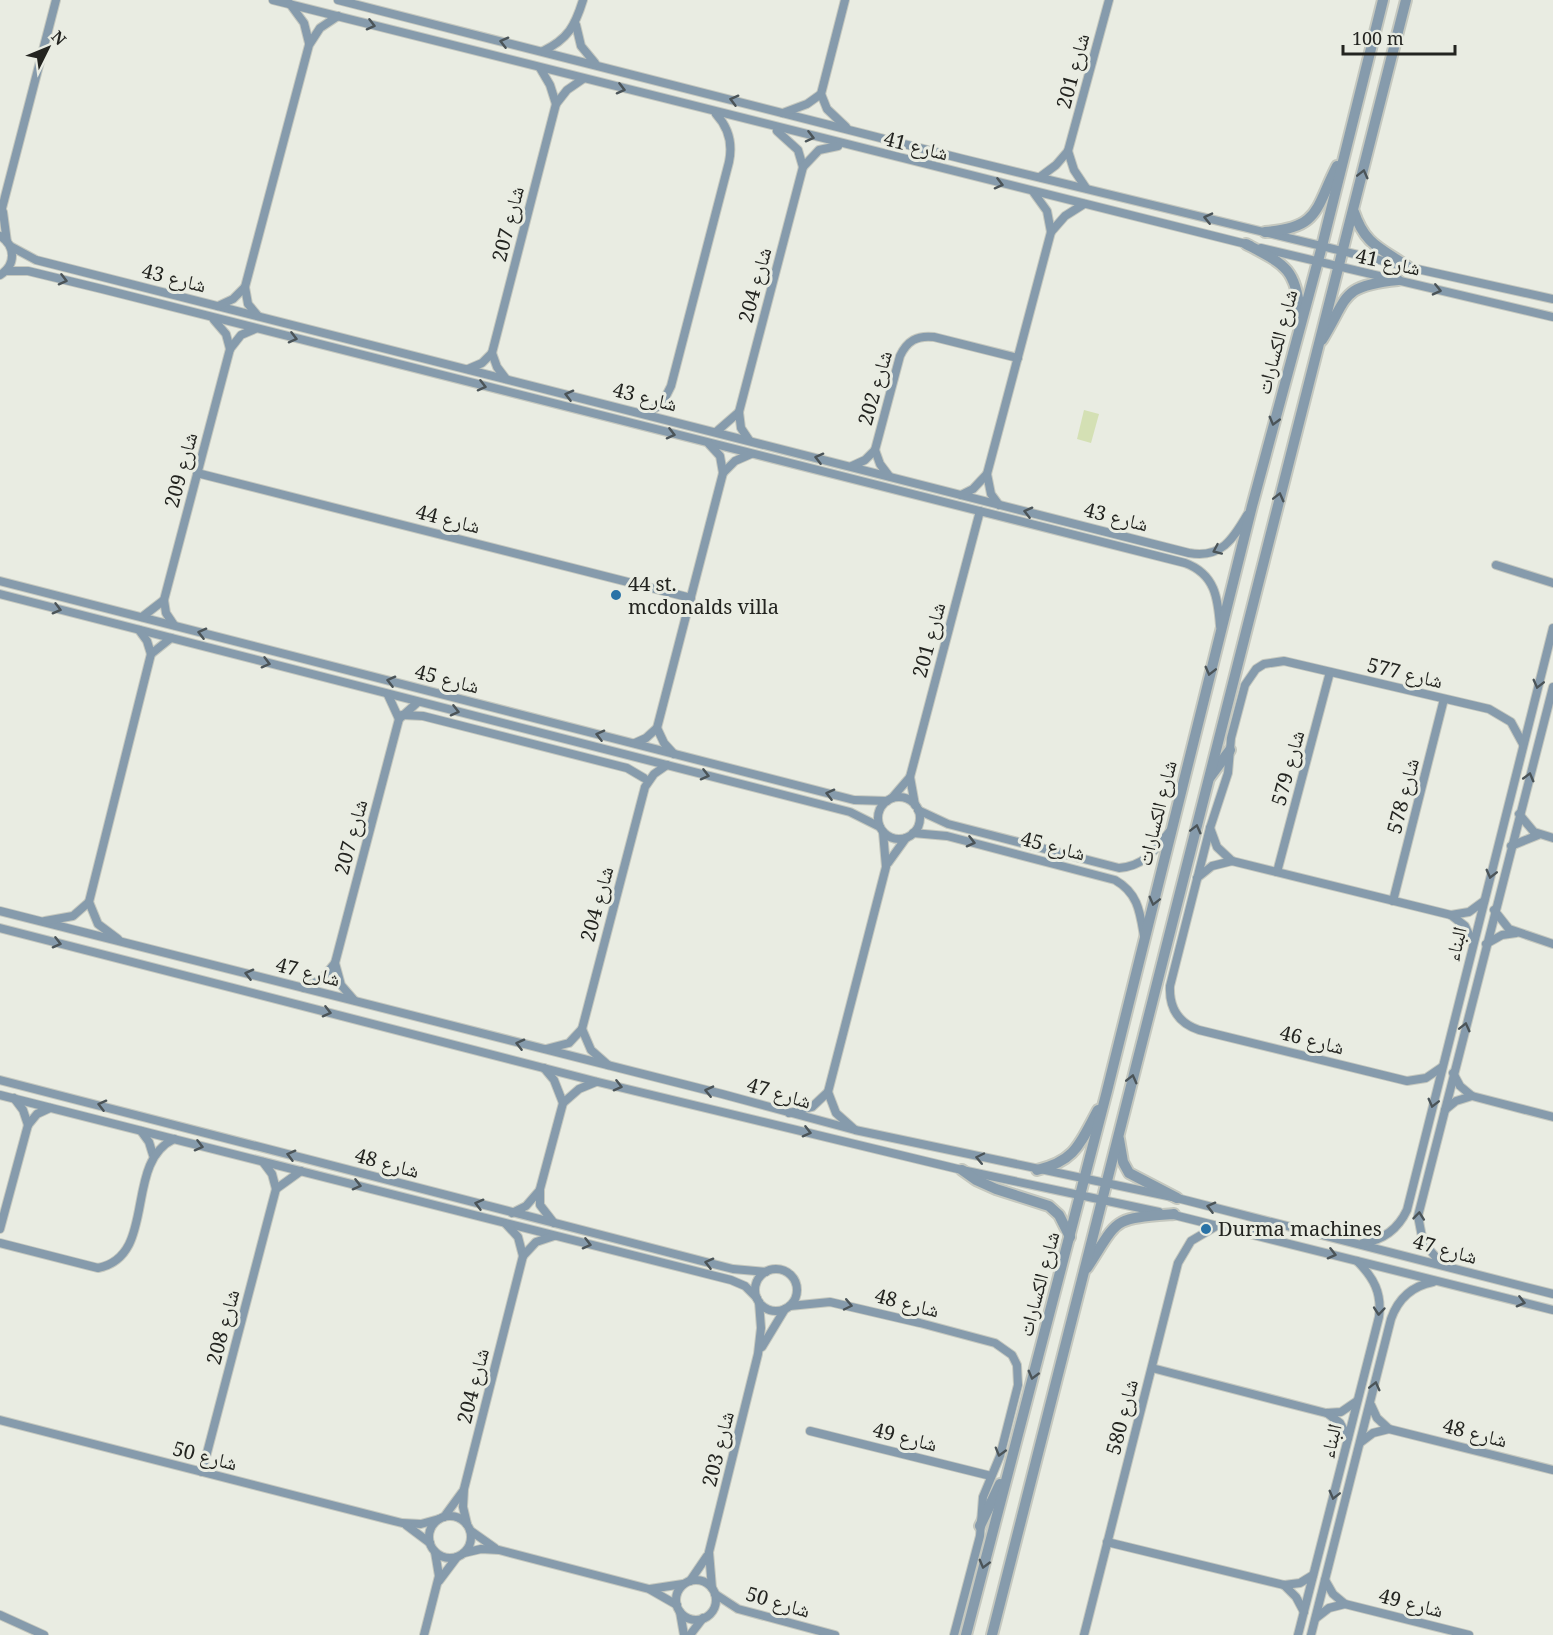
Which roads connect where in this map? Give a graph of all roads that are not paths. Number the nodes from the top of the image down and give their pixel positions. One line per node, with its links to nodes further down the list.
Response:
1 (56, 0): 33 (street)
2 (273, 0): 10 (street, شارع 41)
3 (338, 0): 9 (street, شارع 41)
4 (583, 0): 12 (street)
5 (845, 0): 18 (street)
6 (1109, 0): 26 (street, شارع 201)
7 (1383, 0): 25 (street, شارع الكسارات)
8 (1406, 0): 32 (street, شارع الكسارات, one-way to 8)
9 (348, 1): 14 (street, شارع 41, one-way to 9)
10 (290, 4): 11 (street, شارع 41); 13 (street)
11 (338, 16): 13 (street); 16 (street, شارع 41, one-way to 16)
12 (576, 25): 14 (street); 15 (street)
13 (309, 45): 46 (street)
14 (543, 51): 15 (street, شارع 41)
15 (595, 63): 21 (street, شارع 41, one-way to 15)
16 (540, 68): 17 (street, شارع 41); 19 (street)
17 (583, 79): 19 (street); 20 (street, شارع 41, one-way to 20)
18 (821, 93): 21 (street); 23 (street)
19 (556, 104): 56 (street, شارع 207)
20 (715, 113): 22 (street, شارع 41); 61 (street)
21 (783, 113): 23 (street, شارع 41)
22 (772, 127): 24 (street, شارع 41, one-way to 24); 27 (street)
23 (848, 129): 28 (street, شارع 41)
24 (843, 145): 27 (street); 30 (street, شارع 41, one-way to 30)
25 (1347, 147): 35 (street); 39 (street, شارع الكسارات)
26 (1068, 151): 28 (street); 29 (street)
27 (803, 167): 60 (street, شارع 204)
28 (1040, 177): 29 (street, شارع 41)
29 (1086, 188): 35 (street, شارع 41, one-way to 29)
30 (1034, 193): 31 (street, شارع 41); 34 (street)
31 (1084, 204): 34 (street); 38 (street, شارع 41)
32 (1354, 212): 40 (street, شارع الكسارات); 42 (street)
33 (1, 214): 37 (street)
34 (1051, 232): 57 (street)
35 (1265, 232): 39 (street, شارع 41)
36 (0, 236): 37 (street, شارع 43)
37 (9, 244): 44 (street); 48 (street, شارع 43)
38 (1246, 244): 41 (street, شارع 41); 52 (street)
39 (1322, 246): 40 (street, شارع 41); 41 (street, شارع الكسارات)
40 (1343, 251): 42 (street, شارع 41); 43 (street, شارع الكسارات)
41 (1317, 263): 43 (street, شارع 41); 52 (street, شارع الكسارات)
42 (1408, 267): 47 (street, شارع 41)
43 (1339, 268): 45 (street, شارع 41); 55 (street, شارع الكسارات)
44 (3, 273): 50 (street, شارع 43, one-way to 50)
45 (1398, 280): 51 (street, شارع 41, one-way to 51); 55 (street)
46 (245, 287): 48 (street); 49 (street)
47 (1553, 299)
48 (218, 306): 49 (street, شارع 43)
49 (258, 316): 58 (street, شارع 43)
50 (210, 317): 53 (street, شارع 43); 54 (street)
51 (1553, 317)
52 (1301, 321): 74 (street, شارع الكسارات, one-way to 74)
53 (256, 329): 54 (street); 64 (street, شارع 43, one-way to 64)
54 (230, 349): 68 (street, شارع 209)
55 (1316, 350): 103 (street, شارع الكسارات, one-way to 55)
56 (492, 352): 58 (street); 59 (street)
57 (1018, 358): 65 (street, شارع 202); 70 (street)
58 (468, 369): 59 (street, شارع 43)
59 (506, 379): 61 (street, شارع 43, one-way to 59)
60 (739, 412): 62 (street); 63 (street)
61 (645, 414): 62 (street, شارع 43)
62 (716, 432): 63 (street, شارع 43)
63 (750, 441): 67 (street, شارع 43, one-way to 63)
64 (708, 443): 66 (street, شارع 43); 69 (street)
65 (875, 450): 67 (street, شارع 202); 71 (street, شارع 202)
66 (750, 454): 69 (street); 75 (street, شارع 43)
67 (852, 466): 71 (street, شارع 43)
68 (197, 473): 80 (street, شارع 44); 81 (street, شارع 209)
69 (723, 473): 80 (street)
70 (987, 474): 72 (street); 73 (street)
71 (889, 476): 72 (street, شارع 43)
72 (961, 495): 73 (street, شارع 43)
73 (999, 505): 74 (street, شارع 43, one-way to 73)
74 (1252, 506): 86 (street, شارع الكسارات)
75 (980, 511): 86 (street, شارع 43); 102 (street, شارع 201)
76 (1496, 565): 78 (street)
77 (0, 581): 82 (street, شارع 45)
78 (1553, 583)
79 (0, 594): 85 (street, شارع 45, one-way to 85)
80 (691, 598): 95 (street)
81 (164, 600): 82 (street); 83 (street)
82 (142, 617): 83 (street, شارع 45)
83 (174, 625): 96 (street, شارع 45, one-way to 83)
84 (1553, 628): 97 (street, البناء, one-way to 97)
85 (139, 630): 87 (street, شارع 45); 88 (street)
86 (1220, 633): 110 (street, شارع الكسارات, one-way to 110)
87 (171, 639): 88 (street); 91 (street, شارع 45, one-way to 91)
88 (151, 654): 120 (street)
89 (1330, 672): 92 (street, شارع 577); 98 (street, شارع 577); 117 (street, شارع 579)
90 (1553, 687): 107 (street, البناء, one-way to 90)
91 (388, 695): 93 (street, شارع 45); 94 (street)
92 (1444, 699): 97 (street, شارع 577); 119 (street, شارع 578)
93 (418, 702): 94 (street); 100 (street, شارع 45, one-way to 100)
94 (400, 717): 104 (street); 133 (street, شارع 207)
95 (657, 728): 96 (street); 99 (street)
96 (633, 743): 99 (street, شارع 45)
97 (1523, 744): 121 (street, البناء, one-way to 121)
98 (1230, 750): 103 (street); 108 (street)
99 (675, 754): 105 (street, شارع 45, one-way to 99)
100 (629, 755): 101 (street, شارع 45); 104 (street)
101 (667, 765): 104 (street, شارع 204); 109 (street, شارع 45, one-way to 109)
102 (910, 777): 105 (street, شارع 201); 106 (street, شارع 201)
103 (1208, 779): 157 (street, شارع الكسارات, one-way to 103)
104 (644, 782): 136 (street, شارع 204)
105 (889, 800): 106 (street); 109 (street)
106 (917, 807): 110 (street, شارع 45); 112 (street)
107 (1519, 814): 111 (street); 114 (street, البناء)
108 (1210, 828): 115 (street); 118 (street)
109 (881, 829): 112 (street); 116 (street)
110 (1170, 830): 128 (street, شارع الكسارات, one-way to 128)
111 (1538, 835): 113 (street); 114 (street)
112 (910, 836): 116 (street); 128 (street, شارع 45, one-way to 128)
113 (1553, 838)
114 (1511, 846): 123 (street, البناء)
115 (1232, 861): 117 (street); 118 (street)
116 (886, 867): 145 (street)
117 (1277, 872): 119 (street)
118 (1196, 879): 139 (street, شارع 46)
119 (1393, 901): 124 (street)
120 (89, 902): 125 (street); 129 (street)
121 (1484, 902): 124 (street); 130 (street, البناء)
122 (0, 910): 125 (street, شارع 47)
123 (1494, 910): 127 (street); 131 (street, البناء)
124 (1451, 915): 130 (street)
125 (42, 921): 129 (street, شارع 47)
126 (0, 928): 140 (street, شارع 47, one-way to 140)
127 (1520, 934): 131 (street); 132 (street)
128 (1145, 939): 144 (street, شارع الكسارات)
129 (121, 941): 134 (street, شارع 47, one-way to 129)
130 (1473, 943): 139 (street, البناء)
131 (1486, 944): 141 (street, البناء, one-way to 131)
132 (1553, 944)
133 (335, 963): 134 (street); 135 (street)
134 (304, 988): 135 (street, شارع 47)
135 (356, 1002): 137 (street, شارع 47, one-way to 135)
136 (582, 1029): 137 (street); 138 (street)
137 (543, 1050): 138 (street, شارع 47)
138 (611, 1067): 152 (street, شارع 47, one-way to 138)
139 (1442, 1067): 180 (street, البناء, one-way to 180)
140 (544, 1068): 143 (street, شارع 47); 149 (street)
141 (1453, 1072): 147 (street); 151 (street, البناء)
142 (0, 1080): 171 (street, شارع 48, one-way to 142)
143 (598, 1082): 149 (street); 161 (street, شارع 47, one-way to 161)
144 (1107, 1091): 162 (street); 164 (street, شارع الكسارات)
145 (828, 1092): 152 (street); 155 (street)
146 (0, 1095): 148 (street, شارع 48)
147 (1472, 1096): 151 (street); 153 (street)
148 (14, 1098): 150 (street, شارع 48); 154 (street)
149 (563, 1103): 167 (street)
150 (50, 1108): 154 (street); 156 (street, شارع 48)
151 (1444, 1111): 183 (street, البناء, one-way to 151)
152 (789, 1113): 155 (street, شارع 47)
153 (1553, 1117)
154 (28, 1125): 176 (street)
155 (855, 1130): 162 (street, شارع 47, one-way to 155)
156 (141, 1131): 158 (street, شارع 48); 159 (street)
157 (1118, 1136): 165 (street, شارع الكسارات); 169 (street)
158 (174, 1139): 159 (street); 160 (street, شارع 48, one-way to 160)
159 (153, 1155): 179 (street)
160 (262, 1161): 163 (street, شارع 48); 166 (street)
161 (962, 1170): 168 (street, شارع 47); 178 (street)
162 (1037, 1170): 164 (street, شارع 47)
163 (301, 1171): 166 (street); 173 (street, شارع 48, one-way to 173)
164 (1084, 1180): 165 (street, شارع 47); 168 (street, شارع الكسارات)
165 (1106, 1184): 169 (street, شارع 47); 170 (street, شارع الكسارات)
166 (276, 1189): 204 (street, شارع 208)
167 (540, 1189): 171 (street); 174 (street)
168 (1079, 1197): 170 (street, شارع 47); 178 (street, شارع الكسارات)
169 (1177, 1198): 180 (street, شارع 47, one-way to 169)
170 (1101, 1202): 172 (street, شارع 47); 185 (street, شارع الكسارات)
171 (511, 1213): 174 (street, شارع 48)
172 (1174, 1215): 175 (street, شارع 47); 185 (street)
173 (505, 1222): 177 (street, شارع 48); 181 (street)
174 (555, 1224): 184 (street, شارع 48, one-way to 174)
175 (1218, 1225): 182 (street, شارع 47, one-way to 182); 193 (street, شارع 580)
176 (0, 1229)
177 (555, 1235): 181 (street); 188 (street, شارع 48, one-way to 188)
178 (1070, 1237): 202 (street, شارع الكسارات, one-way to 202)
179 (0, 1244)
180 (1359, 1244): 183 (street, شارع 47)
181 (523, 1256): 206 (street, شارع 204)
182 (1356, 1260): 186 (street, شارع 47); 194 (street, البناء, one-way to 194)
183 (1444, 1265): 187 (street, شارع 47)
184 (766, 1272): 188 (street); 189 (street)
185 (1082, 1276): 236 (street, شارع الكسارات)
186 (1436, 1281): 190 (street, شارع 47, one-way to 190); 195 (street, البناء, one-way to 186)
187 (1553, 1294)
188 (758, 1300): 189 (street); 191 (street, شارع 203)
189 (788, 1307): 191 (street, شارع 203); 192 (street, شارع 48, one-way to 192)
190 (1553, 1310)
191 (758, 1354): 214 (street, شارع 203)
192 (1012, 1356): 205 (street, شارع الكسارات, one-way to 205)
193 (1152, 1368): 196 (street); 211 (street, شارع 580)
194 (1359, 1398): 196 (street); 200 (street, البناء)
195 (1370, 1404): 198 (street); 201 (street, البناء)
196 (1326, 1413): 200 (street)
197 (0, 1420): 204 (street, شارع 50)
198 (1389, 1429): 201 (street); 203 (street, شارع 48)
199 (810, 1431): 205 (street, شارع 49)
200 (1348, 1439): 216 (street, البناء, one-way to 216)
201 (1360, 1442): 217 (street, البناء)
202 (1009, 1468): 209 (street); 235 (street, شارع الكسارات, one-way to 235)
203 (1553, 1470)
204 (202, 1473): 208 (street, شارع 50)
205 (991, 1476): 209 (street, شارع الكسارات)
206 (464, 1489): 207 (street, شارع 204); 210 (street, شارع 204)
207 (442, 1518): 208 (street, شارع 50); 210 (street); 212 (street)
208 (402, 1523): 212 (street, شارع 50)
209 (980, 1526): 234 (street, شارع الكسارات)
210 (469, 1527): 213 (street); 215 (street)
211 (1107, 1542): 220 (street); 237 (street, شارع 580)
212 (432, 1547): 215 (street); 219 (street)
213 (499, 1550): 215 (street); 221 (street)
214 (709, 1552): 218 (street, شارع 203); 222 (street, شارع 203)
215 (460, 1555): 219 (street)
216 (1313, 1575): 220 (street); 225 (street, البناء)
217 (1325, 1580): 223 (street); 228 (street, البناء)
218 (687, 1582): 221 (street); 222 (street); 224 (street)
219 (437, 1585): 230 (street)
220 (1284, 1585): 225 (street)
221 (649, 1589): 224 (street)
222 (713, 1591): 227 (street); 233 (street, شارع 50)
223 (1345, 1604): 228 (street); 240 (street, شارع 49)
224 (678, 1608): 227 (street); 231 (street)
225 (1304, 1612): 238 (street, البناء)
226 (0, 1615): 229 (street)
227 (703, 1618): 232 (street)
228 (1316, 1618): 239 (street, البناء)
229 (44, 1635)
230 (424, 1635)
231 (684, 1635)
232 (690, 1635)
233 (836, 1635)
234 (954, 1635)
235 (966, 1635)
236 (992, 1635)
237 (1084, 1635)
238 (1298, 1635)
239 (1311, 1635)
240 (1469, 1635)

